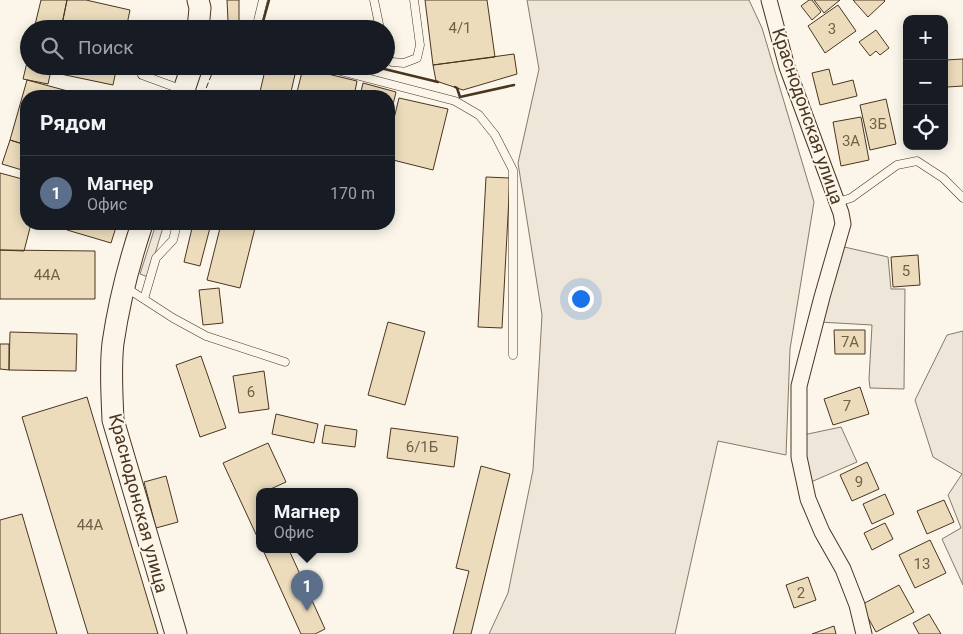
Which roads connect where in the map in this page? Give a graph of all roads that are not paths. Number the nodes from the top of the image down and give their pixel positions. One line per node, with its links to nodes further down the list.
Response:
1 (198, 0): 6 (street)
2 (264, 0): 7 (lane)
3 (374, 0): 8 (lane)
4 (414, 0): 9 (lane)
5 (769, 0): 16 (street, Краснодонская улица)
6 (199, 20)
7 (258, 20)
8 (378, 20)
9 (395, 62)
10 (142, 75): 13 (lane)
11 (189, 75): 14 (street)
12 (355, 75): 21 (lane)
13 (176, 90)
14 (184, 90)
15 (963, 198): 16 (lane)
16 (838, 202): 24 (street, Краснодонская улица)
17 (140, 230): 19 (street, Краснодонская улица)
18 (176, 230): 20 (lane)
19 (124, 286): 20 (lane); 23 (street, Краснодонская улица)
20 (144, 299): 22 (lane)
21 (513, 355)
22 (285, 362)
23 (176, 634)
24 (864, 634)

